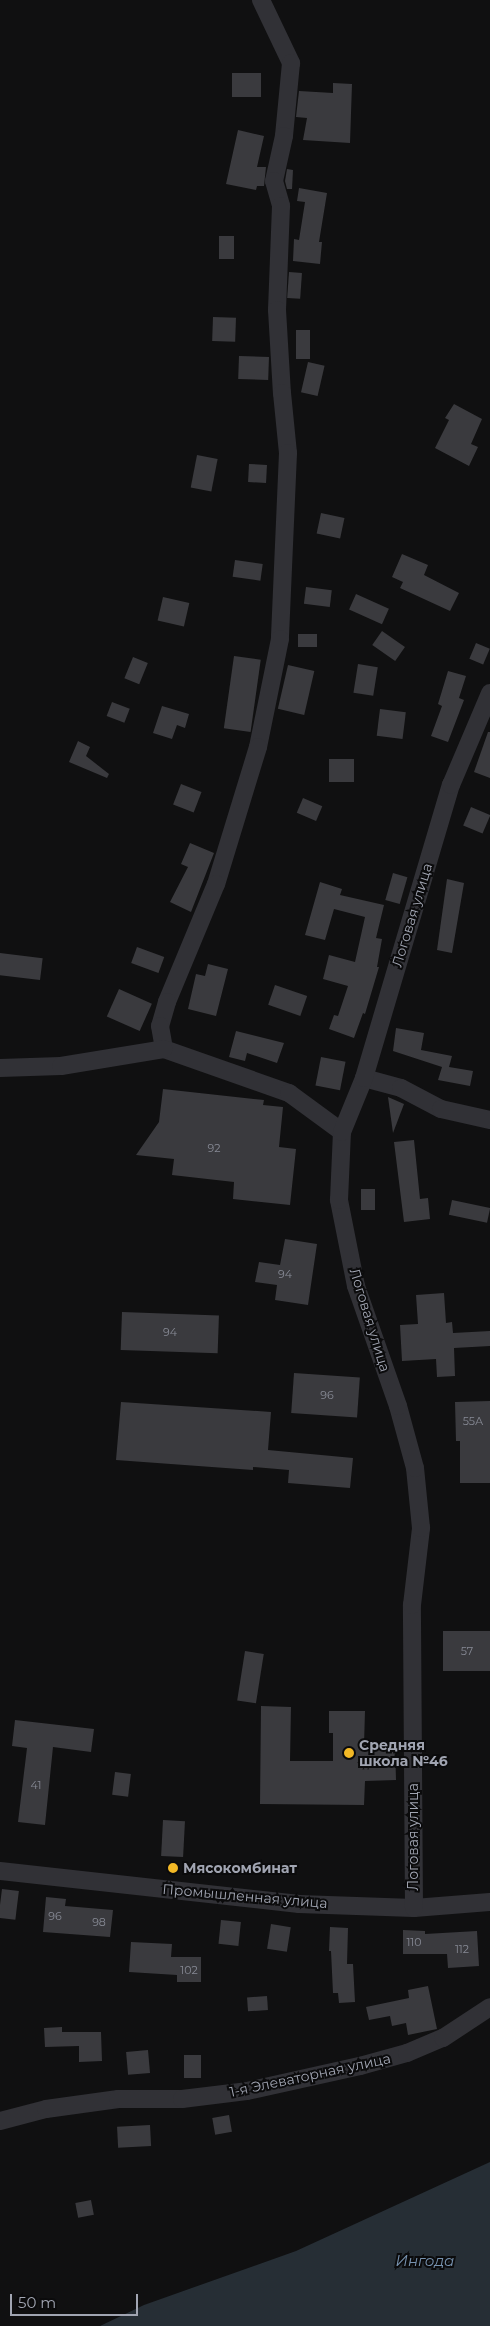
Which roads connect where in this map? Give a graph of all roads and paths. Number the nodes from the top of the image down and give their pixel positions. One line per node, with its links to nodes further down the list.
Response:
1 (261, 0): 3 (street)
2 (490, 693): 5 (street, Логовая улица)
3 (164, 1049): 4 (street); 7 (street)
4 (0, 1068)
5 (364, 1078): 6 (street); 7 (street, Логовая улица)
6 (490, 1120)
7 (342, 1132): 10 (street, Логовая улица)
8 (0, 1871): 10 (street, Промышленная улица)
9 (490, 1902): 10 (street, Промышленная улица)
10 (414, 1908)
11 (490, 2007): 12 (street, 1-я Элеваторная улица)
12 (0, 2121)

